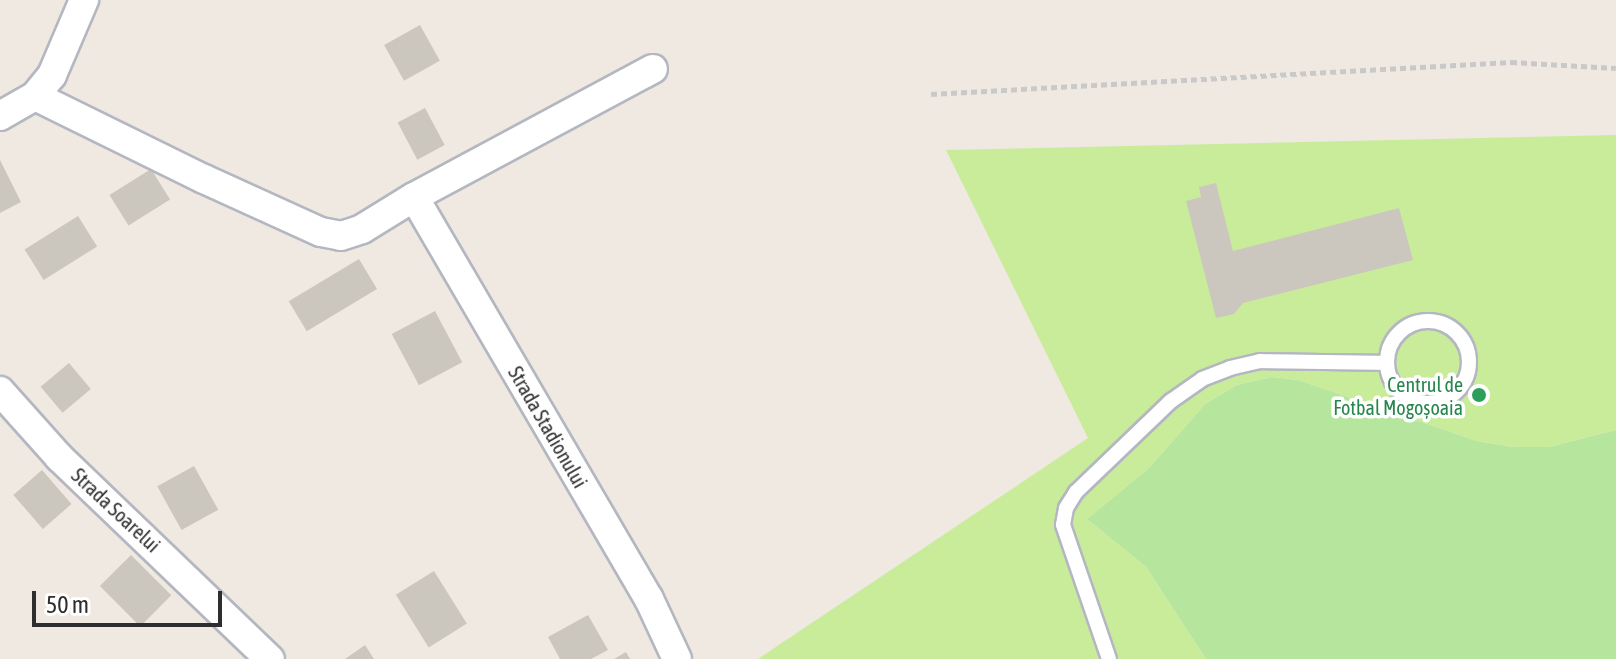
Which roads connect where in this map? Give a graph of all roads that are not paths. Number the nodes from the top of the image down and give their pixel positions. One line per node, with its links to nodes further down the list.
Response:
1 (84, 0): 3 (street)
2 (653, 69): 5 (street)
3 (35, 96): 4 (street); 5 (street)
4 (0, 116)
5 (414, 197): 9 (street, Strada Stadionului)
6 (1386, 363): 6 (lane); 10 (lane)
7 (0, 391): 8 (street, Strada Soarelui)
8 (270, 659)
9 (677, 659)
10 (1109, 659)

